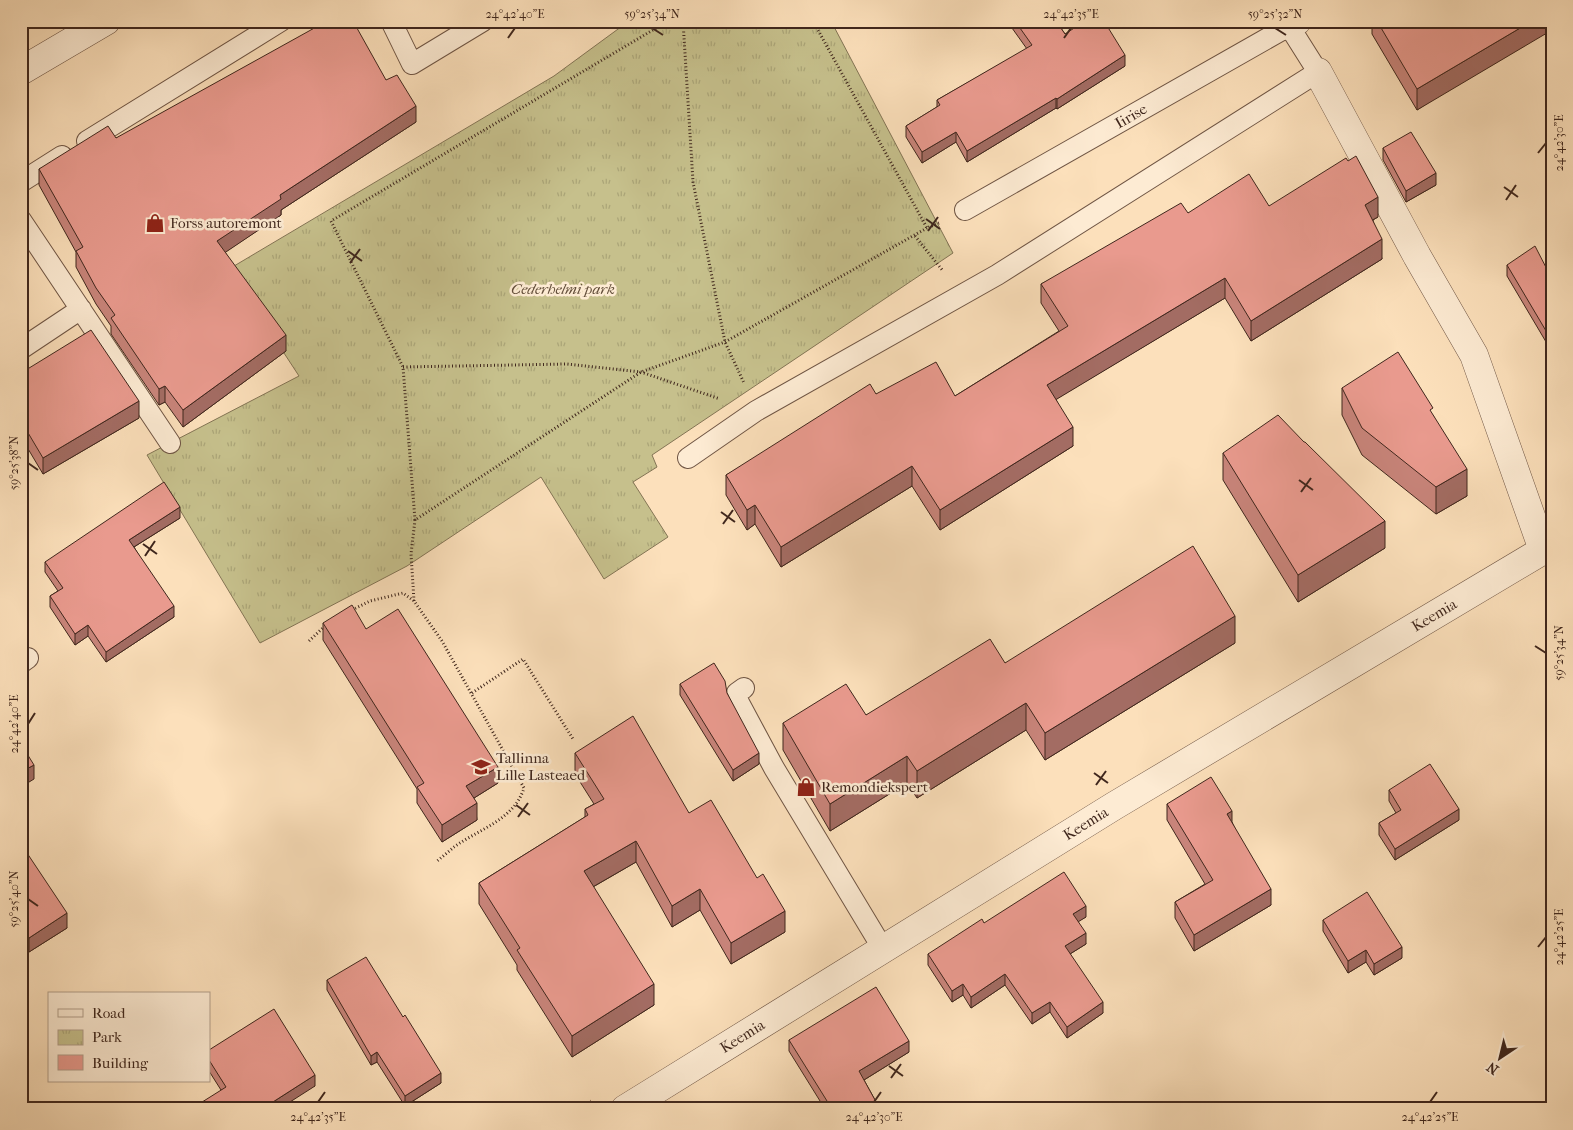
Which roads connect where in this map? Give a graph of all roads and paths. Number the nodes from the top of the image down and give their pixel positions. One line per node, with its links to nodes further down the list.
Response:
1 (106, 21): 9 (street)
2 (281, 21): 11 (lane)
3 (391, 21): 4 (lane)
4 (483, 21)
5 (668, 21): 20 (path)
6 (683, 21): 18 (path)
7 (812, 21): 14 (path)
8 (1293, 24): 10 (lane); 12 (lane, Iirise)
9 (21, 71)
10 (1318, 72): 16 (lane); 26 (street)
11 (21, 182)
12 (965, 210): 14 (path)
13 (21, 220): 17 (lane)
14 (927, 228): 15 (path)
15 (915, 236): 16 (path); 18 (path)
16 (962, 295): 22 (lane)
17 (81, 309): 19 (lane); 23 (lane)
18 (725, 342): 21 (path); 22 (path)
19 (21, 349)
20 (403, 367): 21 (path); 25 (path)
21 (641, 372): 22 (path); 25 (path)
22 (756, 411): 24 (lane)
23 (170, 443)
24 (688, 458)
25 (415, 520): 27 (path)
26 (1547, 547): 35 (street, Keemia)
27 (414, 602): 28 (path); 32 (path)
28 (346, 613)
29 (331, 622): 30 (path)
30 (309, 641)
31 (744, 688): 35 (lane)
32 (472, 692): 33 (path); 34 (path)
33 (573, 739)
34 (436, 862)
35 (883, 949): 36 (street, Keemia)
36 (625, 1109)

